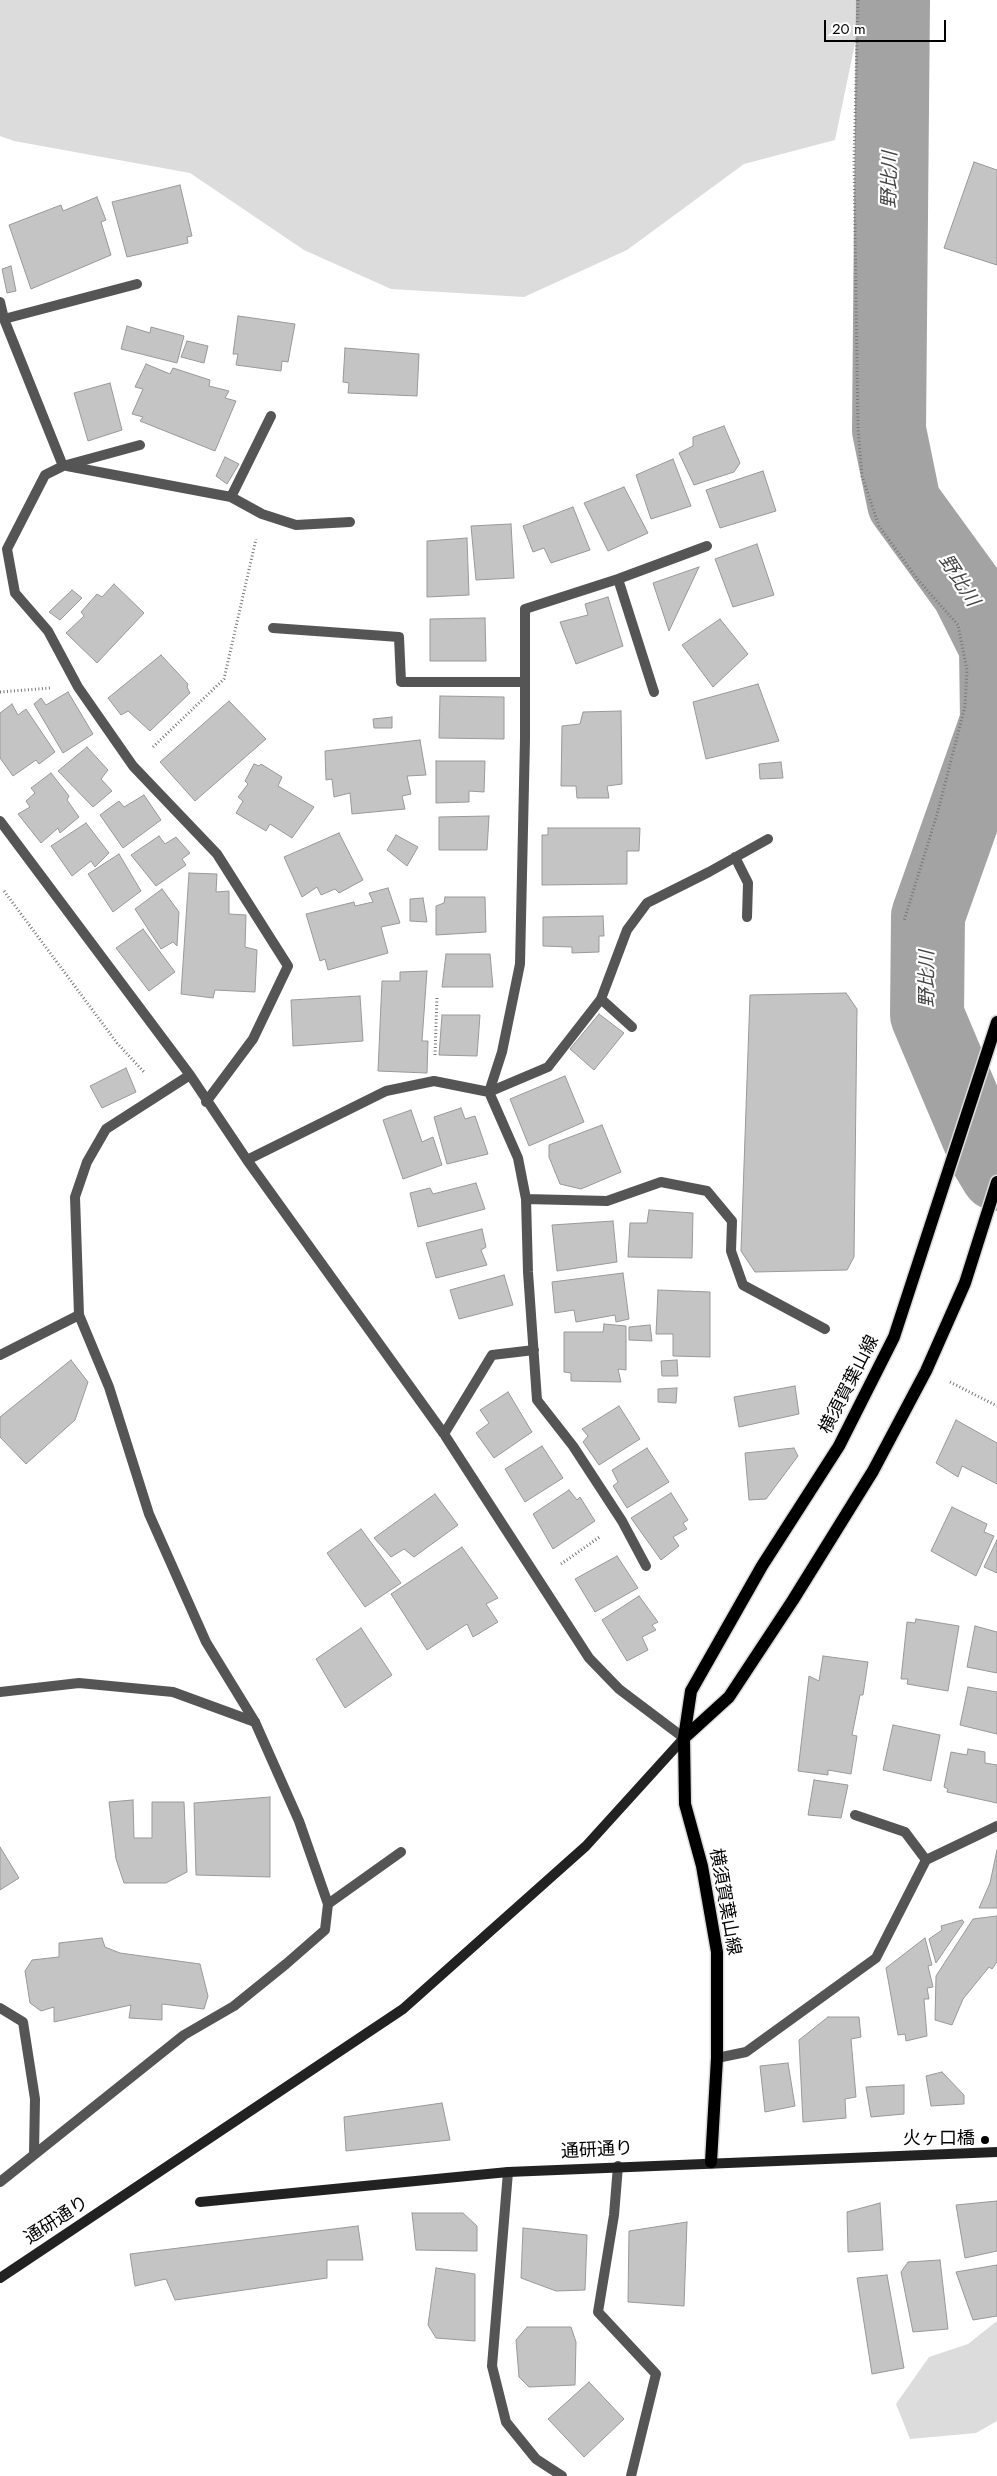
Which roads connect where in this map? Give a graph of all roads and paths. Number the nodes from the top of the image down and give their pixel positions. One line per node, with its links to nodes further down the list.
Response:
1 (858, 0): 24 (path)
2 (137, 284): 4 (street)
3 (0, 302): 4 (street)
4 (4, 319): 7 (street)
5 (271, 416): 8 (street)
6 (140, 445): 7 (street)
7 (63, 466): 8 (street); 15 (street)
8 (231, 497): 9 (street)
9 (262, 514): 10 (street); 18 (path)
10 (350, 522)
11 (707, 546): 12 (street)
12 (618, 579): 14 (street); 17 (street)
13 (272, 628): 14 (street)
14 (526, 682): 32 (street)
15 (78, 687): 16 (path); 18 (street)
16 (0, 692)
17 (654, 692)
18 (133, 766): 33 (street)
19 (0, 821): 29 (street)
20 (768, 839): 21 (street)
21 (735, 857): 23 (street); 26 (street)
22 (4, 891): 31 (path)
23 (747, 916)
24 (904, 921)
25 (437, 996): 30 (path)
26 (601, 999): 28 (street); 32 (street)
27 (997, 1022): 49 (main road, 横須賀葉山線)
28 (632, 1027)
29 (190, 1075): 31 (street); 33 (street)
30 (434, 1081): 32 (street); 34 (street)
31 (162, 1091): 37 (street)
32 (488, 1092): 36 (street)
33 (206, 1102): 34 (street)
34 (247, 1160): 43 (street)
35 (997, 1182): 49 (main road)
36 (526, 1200): 38 (street); 39 (street)
37 (80, 1315): 40 (street); 48 (street)
38 (825, 1329)
39 (534, 1350): 43 (street); 44 (street)
40 (0, 1355)
41 (950, 1382): 42 (path)
42 (997, 1406)
43 (444, 1434): 46 (street)
44 (622, 1521): 45 (street); 46 (path)
45 (646, 1566)
46 (539, 1579): 49 (street)
47 (0, 1692): 48 (street)
48 (255, 1722): 54 (street)
49 (684, 1738): 56 (main road, 横須賀葉山線); 64 (street, 通研通り)
50 (855, 1815): 53 (street)
51 (997, 1826): 53 (street)
52 (401, 1852): 54 (street)
53 (926, 1860): 56 (street)
54 (328, 1904): 58 (street)
55 (0, 2008): 58 (street)
56 (717, 2058): 59 (main road, 横須賀葉山線)
57 (997, 2152): 59 (street, 通研通り)
58 (34, 2153): 62 (street)
59 (711, 2162): 60 (street, 通研通り)
60 (618, 2166): 61 (street, 通研通り); 66 (street)
61 (508, 2172): 63 (street, 通研通り); 65 (street)
62 (0, 2182)
63 (200, 2202)
64 (0, 2278)
65 (562, 2476)
66 (630, 2476)

